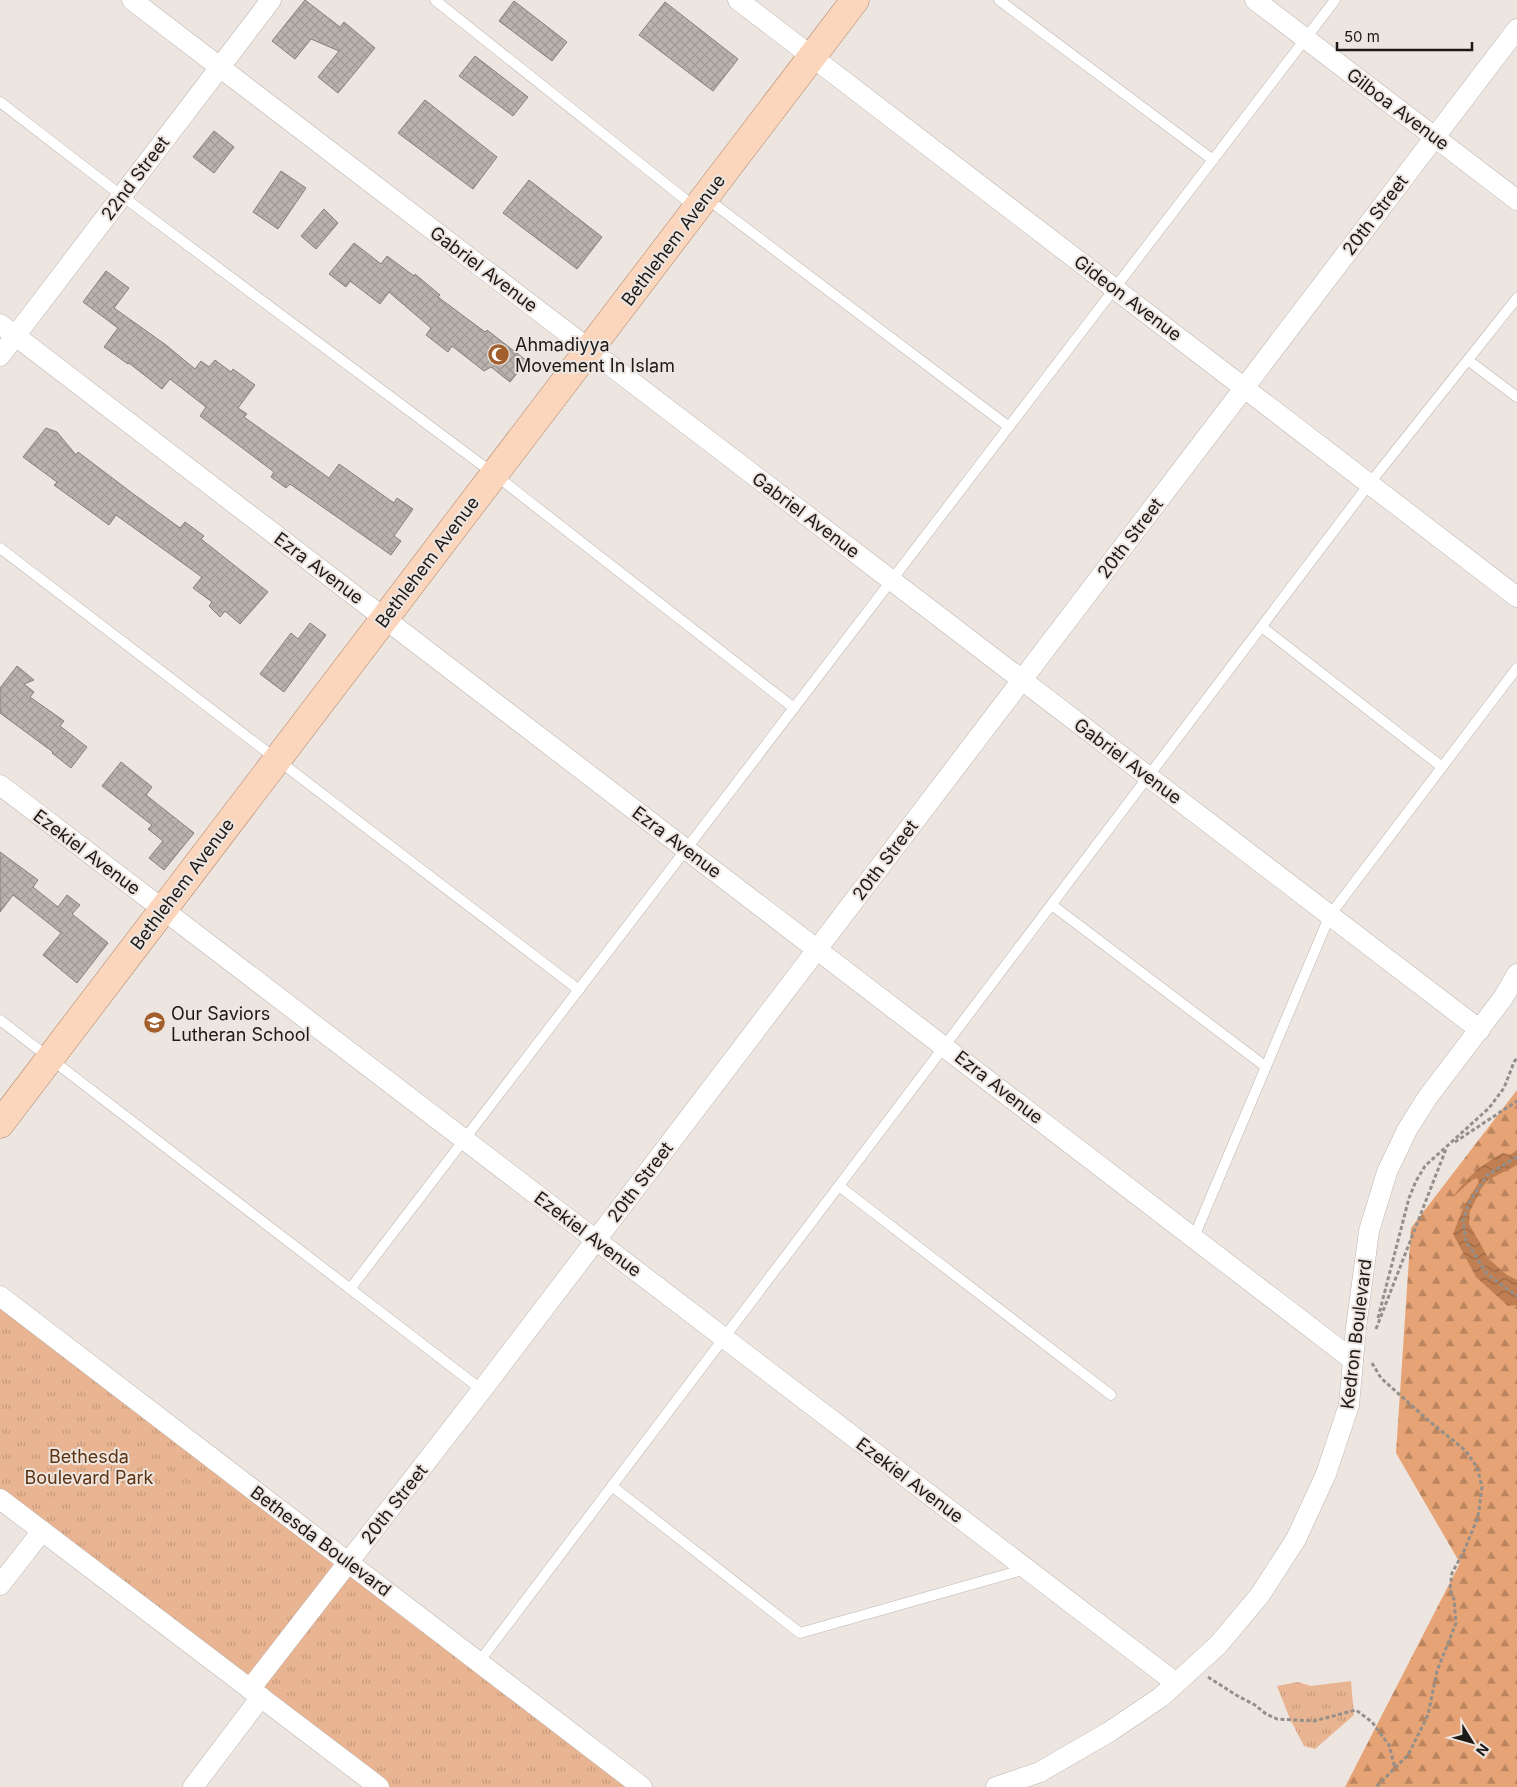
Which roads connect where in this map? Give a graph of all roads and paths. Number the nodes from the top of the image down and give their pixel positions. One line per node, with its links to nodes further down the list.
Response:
1 (132, 0): 12 (street, Gabriel Avenue)
2 (271, 0): 12 (street, 22nd Street)
3 (434, 0): 18 (lane)
4 (738, 0): 11 (street, Gideon Avenue)
5 (855, 0): 11 (main road, Bethlehem Avenue)
6 (999, 0): 15 (lane)
7 (1255, 0): 10 (street, Gilboa Avenue)
8 (1335, 0): 10 (lane)
9 (1517, 29): 14 (street, 20th Street)
10 (1306, 38): 14 (street, Gilboa Avenue); 15 (lane)
11 (812, 56): 18 (main road, Bethlehem Avenue); 19 (street, Gideon Avenue)
12 (220, 67): 16 (street, 22nd Street); 22 (street, Gabriel Avenue)
13 (0, 102): 16 (lane)
14 (1435, 137): 17 (street, Gilboa Avenue); 25 (street, 20th Street)
15 (1213, 160): 19 (lane)
16 (122, 196): 21 (street, 22nd Street); 28 (lane)
17 (1517, 200)
18 (701, 203): 22 (main road, Bethlehem Avenue); 27 (lane)
19 (1115, 288): 25 (street, Gideon Avenue); 27 (lane)
20 (1517, 298): 24 (lane)
21 (8, 330): 23 (street, 22nd Street); 33 (street, Ezra Avenue)
22 (590, 349): 28 (main road, Bethlehem Avenue); 31 (street, Gabriel Avenue)
23 (0, 356)
24 (1469, 361): 26 (lane); 29 (lane)
25 (1245, 387): 29 (street, Gideon Avenue); 36 (street, 20th Street)
26 (1517, 396)
27 (1009, 427): 31 (lane)
28 (494, 474): 33 (main road, Bethlehem Avenue); 37 (lane)
29 (1370, 483): 32 (street, Gideon Avenue); 34 (lane)
30 (0, 548): 38 (lane)
31 (892, 580): 36 (street, Gabriel Avenue); 37 (lane)
32 (1517, 596)
33 (384, 618): 38 (main road, Bethlehem Avenue); 42 (street, Ezra Avenue)
34 (1262, 627): 39 (lane); 40 (lane)
35 (1517, 668): 39 (lane)
36 (1022, 680): 40 (street, Gabriel Avenue); 46 (street, 20th Street)
37 (794, 708): 42 (lane)
38 (277, 759): 44 (main road, Bethlehem Avenue); 48 (lane)
39 (1442, 767): 45 (lane)
40 (1148, 777): 43 (lane); 45 (street, Gabriel Avenue)
41 (0, 786): 44 (street, Ezekiel Avenue)
42 (686, 849): 46 (street, Ezra Avenue); 48 (lane)
43 (1052, 905): 51 (lane); 54 (lane)
44 (163, 910): 52 (main road, Bethlehem Avenue); 57 (street, Ezekiel Avenue)
45 (1330, 915): 50 (street, Gabriel Avenue); 54 (lane)
46 (818, 949): 51 (street, Ezra Avenue); 62 (street, 20th Street)
47 (1517, 974): 50 (street, Kedron Boulevard)
48 (579, 990): 57 (lane)
49 (0, 1020): 52 (lane)
50 (1480, 1030): 68 (street, Kedron Boulevard)
51 (945, 1046): 60 (lane); 61 (street, Ezra Avenue)
52 (50, 1058): 56 (main road, Bethlehem Avenue); 63 (lane)
53 (1517, 1058): 58 (path)
54 (1266, 1067): 61 (lane)
55 (1517, 1101): 58 (path)
56 (0, 1124)
57 (464, 1140): 62 (street, Ezekiel Avenue); 63 (lane)
58 (1447, 1147): 58 (path)
59 (1517, 1157): 65 (path)
60 (839, 1186): 66 (lane); 70 (lane)
61 (1194, 1237): 68 (street, Ezra Avenue)
62 (596, 1240): 66 (street, Ezekiel Avenue); 69 (street, 20th Street)
63 (350, 1289): 69 (lane)
64 (0, 1296): 74 (street, Bethesda Boulevard)
65 (1517, 1296)
66 (724, 1338): 71 (lane); 75 (street, Ezekiel Avenue)
67 (1372, 1355): 81 (path)
68 (1353, 1360): 78 (street, Kedron Boulevard)
69 (482, 1390): 74 (street, 20th Street)
70 (1111, 1395)
71 (612, 1486): 75 (lane); 77 (lane)
72 (0, 1499): 73 (street)
73 (42, 1531): 76 (street); 80 (street)
74 (349, 1562): 77 (street, Bethesda Boulevard); 80 (street, 20th Street)
75 (1026, 1568): 79 (street, Ezekiel Avenue)
76 (0, 1585)
77 (479, 1662): 84 (street, Bethesda Boulevard)
78 (1193, 1668): 79 (street, Kedron Boulevard); 81 (path)
79 (1176, 1683): 85 (street, Kedron Boulevard)
80 (256, 1693): 82 (street, 20th Street); 83 (street)
81 (1396, 1769): 86 (path)
82 (193, 1787)
83 (379, 1787)
84 (642, 1787)
85 (996, 1787)
86 (1376, 1787)

